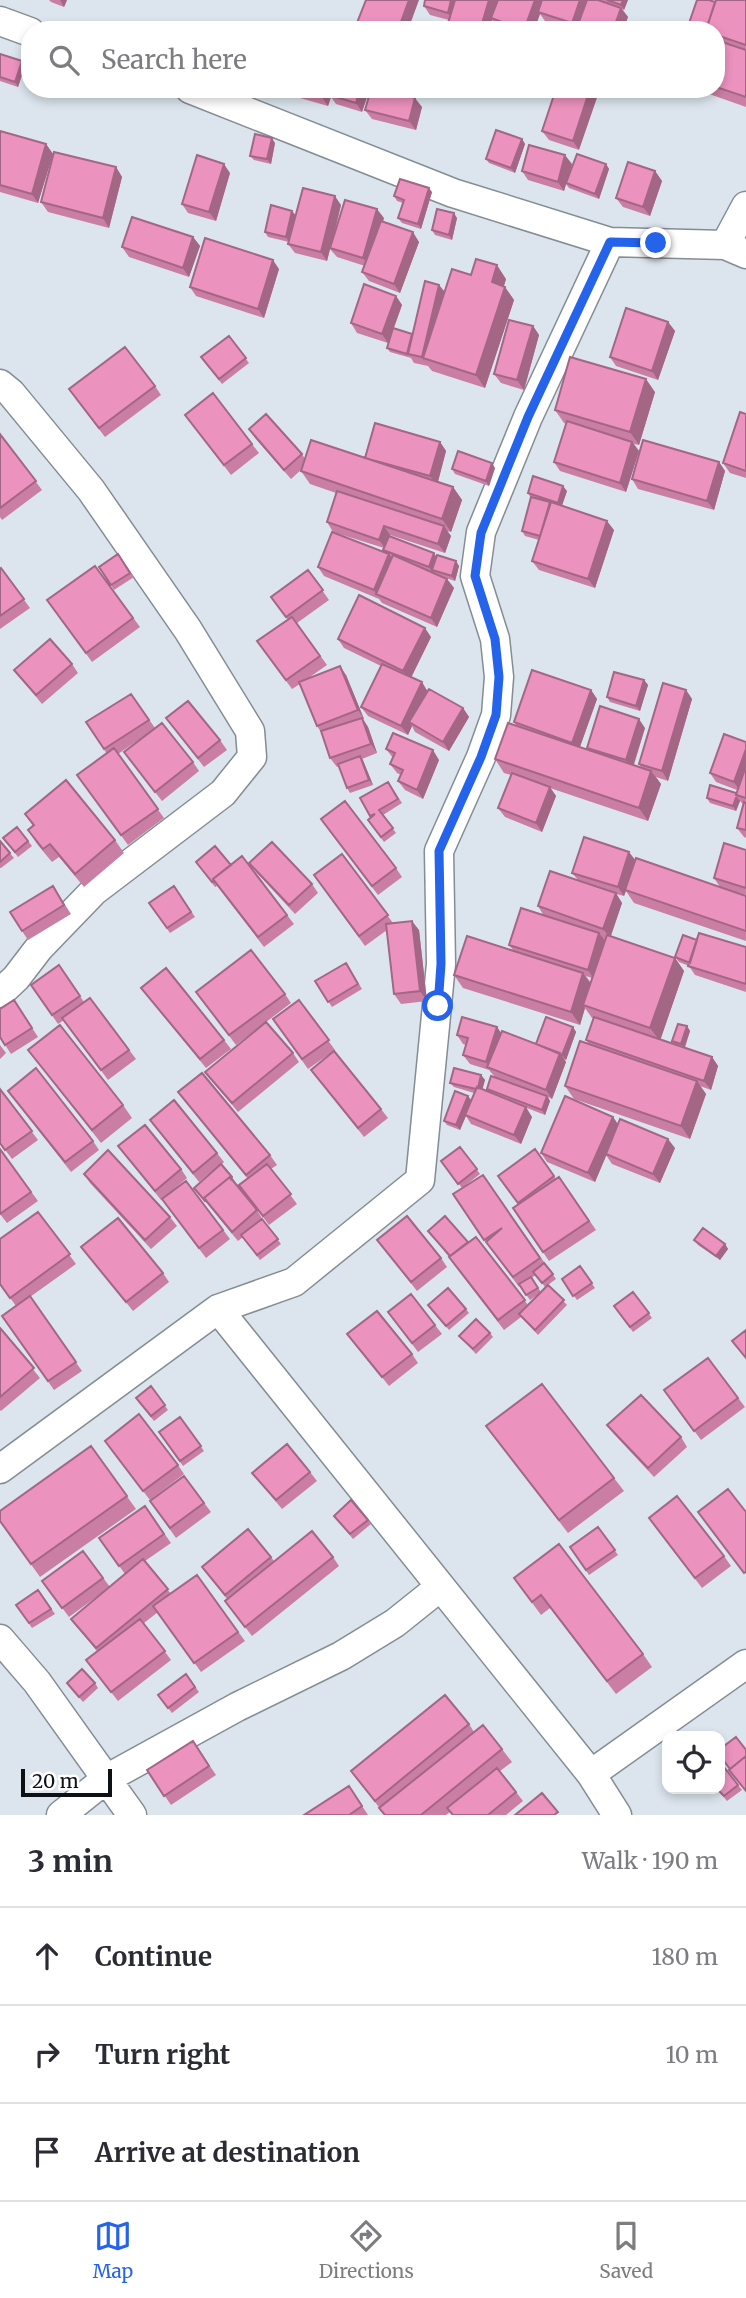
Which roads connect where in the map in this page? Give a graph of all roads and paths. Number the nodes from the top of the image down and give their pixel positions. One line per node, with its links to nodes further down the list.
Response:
1 (0, 21): 2 (street)
2 (21, 29)
3 (213, 98): 5 (street)
4 (746, 206): 6 (street)
5 (610, 242): 6 (street); 9 (street)
6 (736, 249)
7 (0, 384): 8 (street)
8 (5, 978)
9 (218, 1309): 10 (street); 11 (street)
10 (0, 1469)
11 (440, 1587): 14 (street); 15 (street)
12 (0, 1639): 15 (street)
13 (746, 1664): 14 (street)
14 (591, 1774): 18 (street)
15 (106, 1779): 16 (street); 17 (street)
16 (61, 1815)
17 (132, 1815)
18 (617, 1815)

